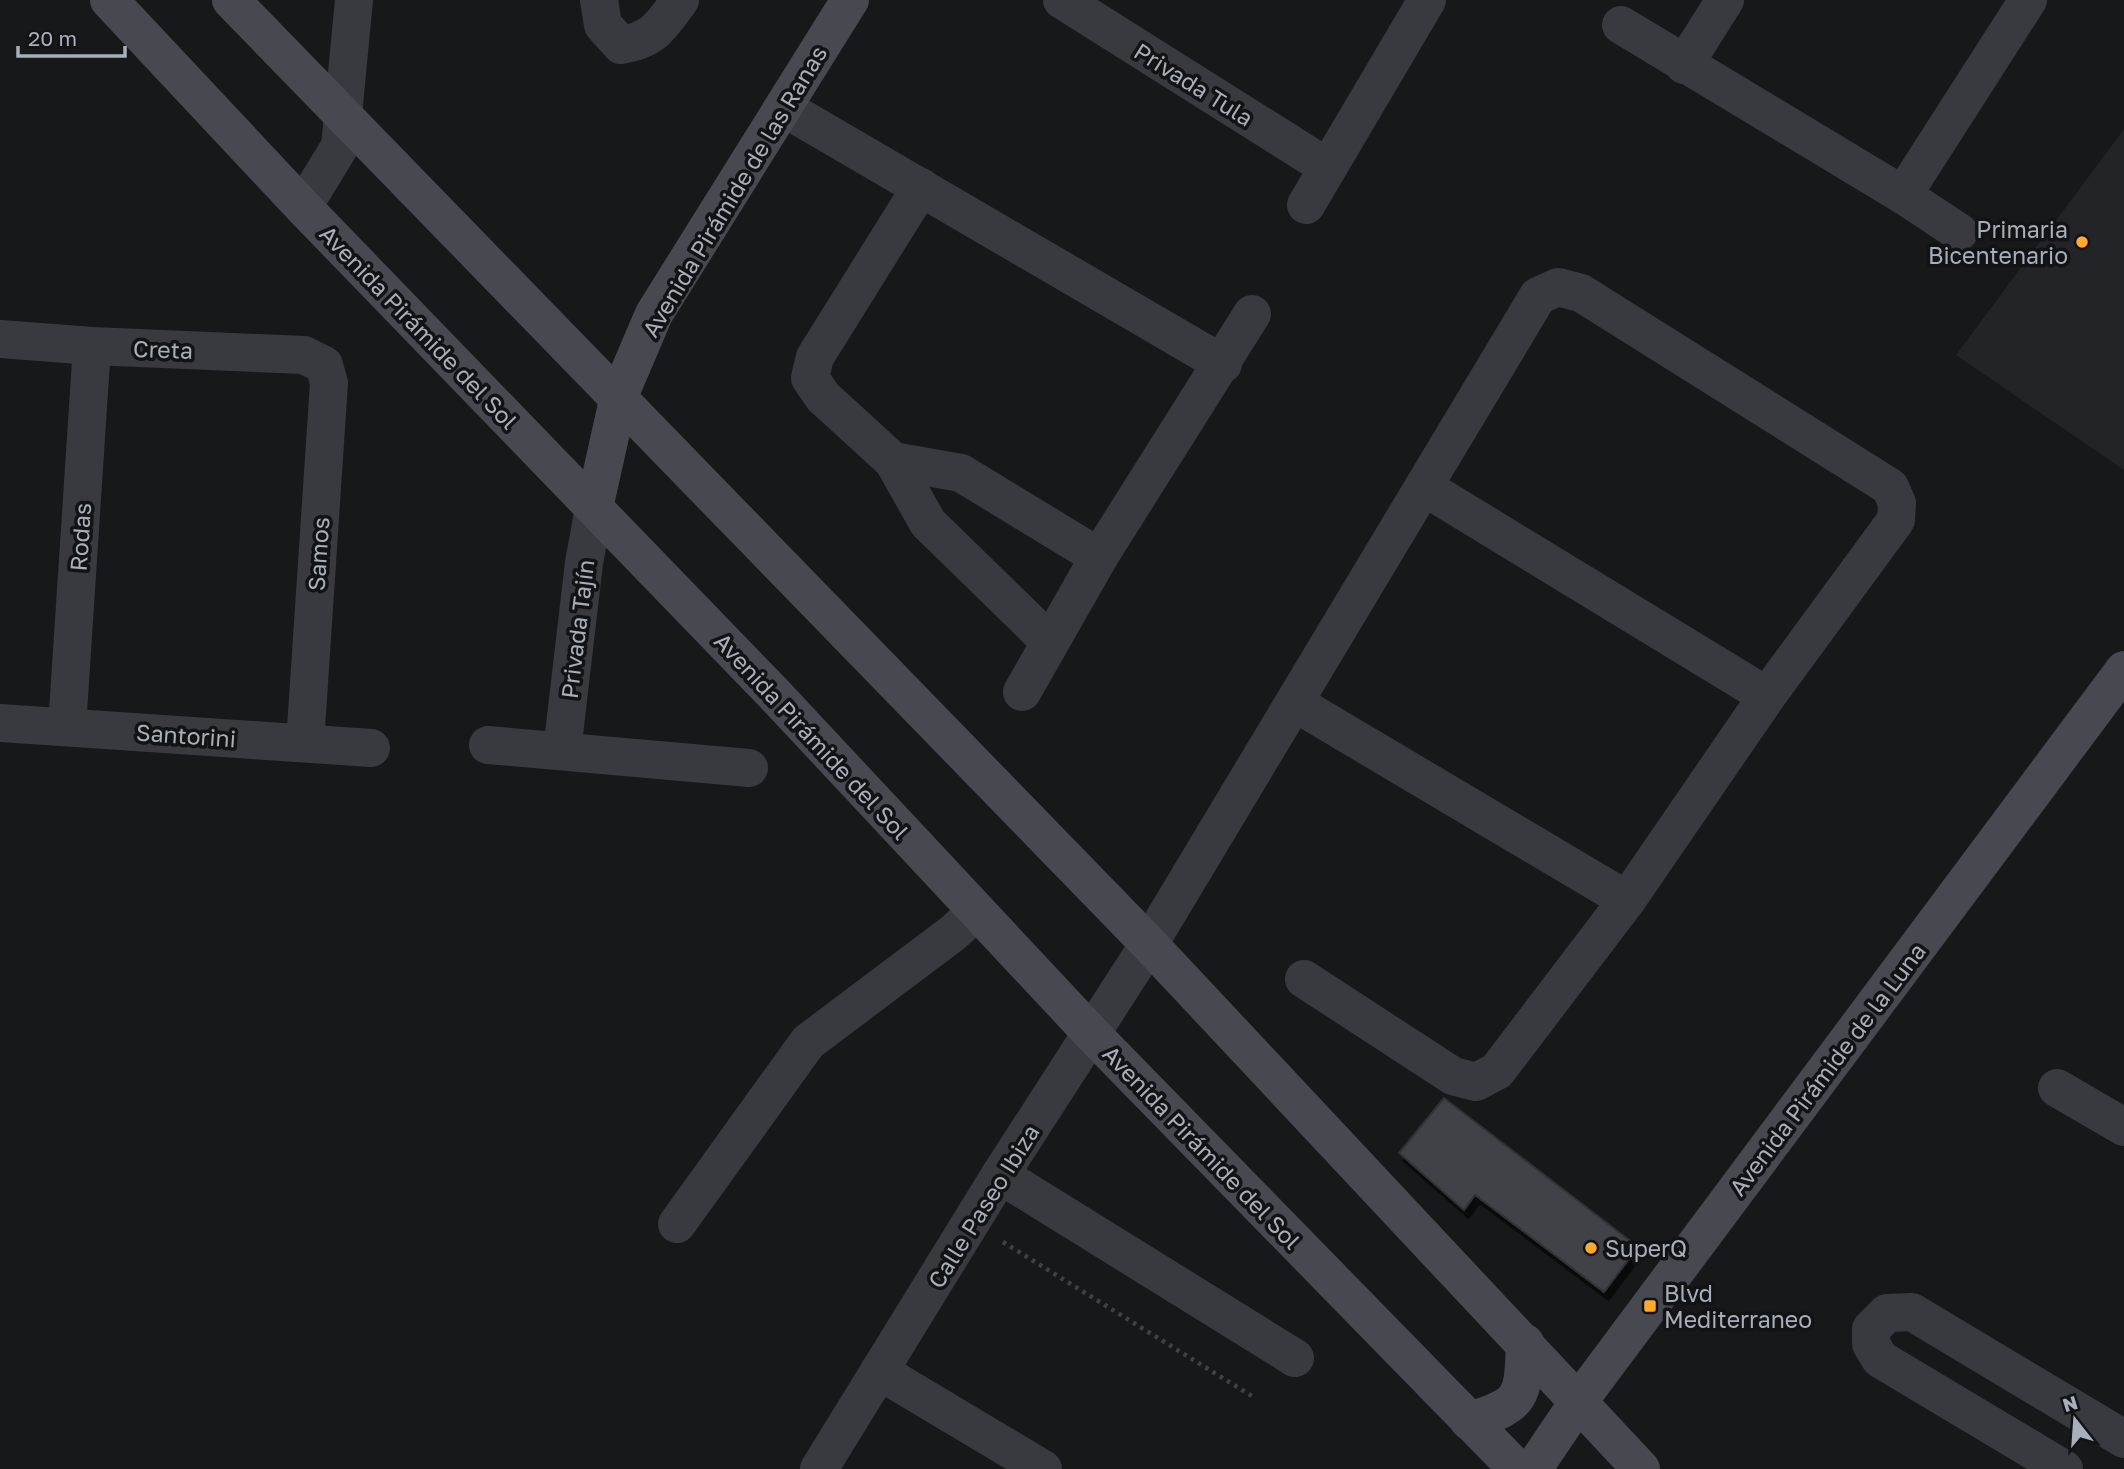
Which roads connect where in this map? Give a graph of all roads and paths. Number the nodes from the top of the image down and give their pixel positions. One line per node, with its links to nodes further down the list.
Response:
1 (109, 0): 19 (street, Avenida Pirámide del Sol)
2 (230, 0): 14 (street)
3 (354, 0): 14 (street)
4 (599, 0): 5 (street)
5 (680, 0)
6 (850, 0): 13 (street, Avenida Pirámide de las Ranas)
7 (1062, 0): 15 (street, Privada Tula)
8 (1427, 0): 15 (street)
9 (1725, 0): 12 (street)
10 (2028, 0): 17 (street)
11 (1622, 25): 12 (street)
12 (1685, 65): 17 (street)
13 (784, 108): 16 (street); 26 (street, Avenida Pirámide de las Ranas)
14 (344, 114): 19 (street); 26 (street)
15 (1327, 167): 18 (street)
16 (921, 187): 24 (street); 27 (street)
17 (1903, 195): 20 (street)
18 (1306, 205)
19 (303, 207): 29 (street, Avenida Pirámide del Sol)
20 (1959, 232)
21 (1252, 314): 24 (street)
22 (0, 339): 23 (street, Creta)
23 (92, 346): 25 (street, Creta); 37 (street, Rodas)
24 (1223, 364): 30 (street)
25 (324, 365): 38 (street, Samos)
26 (619, 396): 29 (street, Avenida Pirámide de las Ranas); 45 (street)
27 (893, 461): 30 (street); 31 (street)
28 (1424, 487): 34 (street); 34 (street, Calle Paseo Ibiza); 35 (street, Calle Paseo Ibiza)
29 (594, 508): 41 (street, Privada Tajín); 44 (street, Avenida Pirámide del Sol)
30 (1100, 557): 31 (street)
31 (1050, 642): 33 (street)
32 (2124, 670): 57 (street, Avenida Pirámide de la Luna)
33 (1022, 692)
34 (1767, 696): 43 (street, Calle Paseo Ibiza)
35 (1295, 703): 43 (street); 45 (street, Calle Paseo Ibiza)
36 (0, 723): 37 (street, Santorini)
37 (67, 727): 38 (street, Santorini)
38 (305, 744): 40 (street, Santorini)
39 (488, 746): 41 (street)
40 (371, 748)
41 (562, 751): 42 (street)
42 (749, 768)
43 (1627, 900): 46 (street, Calle Paseo Ibiza)
44 (976, 912): 47 (street, Avenida Pirámide del Sol); 52 (street)
45 (1149, 944): 47 (street, Calle Paseo Ibiza); 53 (street)
46 (1304, 979)
47 (1092, 1034): 50 (street, Calle Paseo Ibiza); 58 (street, Avenida Pirámide del Sol)
48 (2057, 1088): 49 (street)
49 (2124, 1127)
50 (1000, 1175): 51 (street, Calle Paseo Ibiza); 54 (street)
51 (972, 1223): 55 (street, Calle Paseo Ibiza); 56 (path)
52 (677, 1224)
53 (1525, 1343): 57 (street); 58 (street)
54 (1295, 1358)
55 (879, 1371): 60 (street, Calle Paseo Ibiza); 61 (street)
56 (1255, 1398)
57 (1578, 1401): 63 (street, Avenida Pirámide de la Luna); 64 (street)
58 (1469, 1421): 62 (street, Avenida Pirámide del Sol)
59 (2124, 1439): 65 (street)
60 (819, 1469)
61 (1043, 1469)
62 (1517, 1469)
63 (1533, 1469)
64 (1641, 1469)
65 (2064, 1469)

